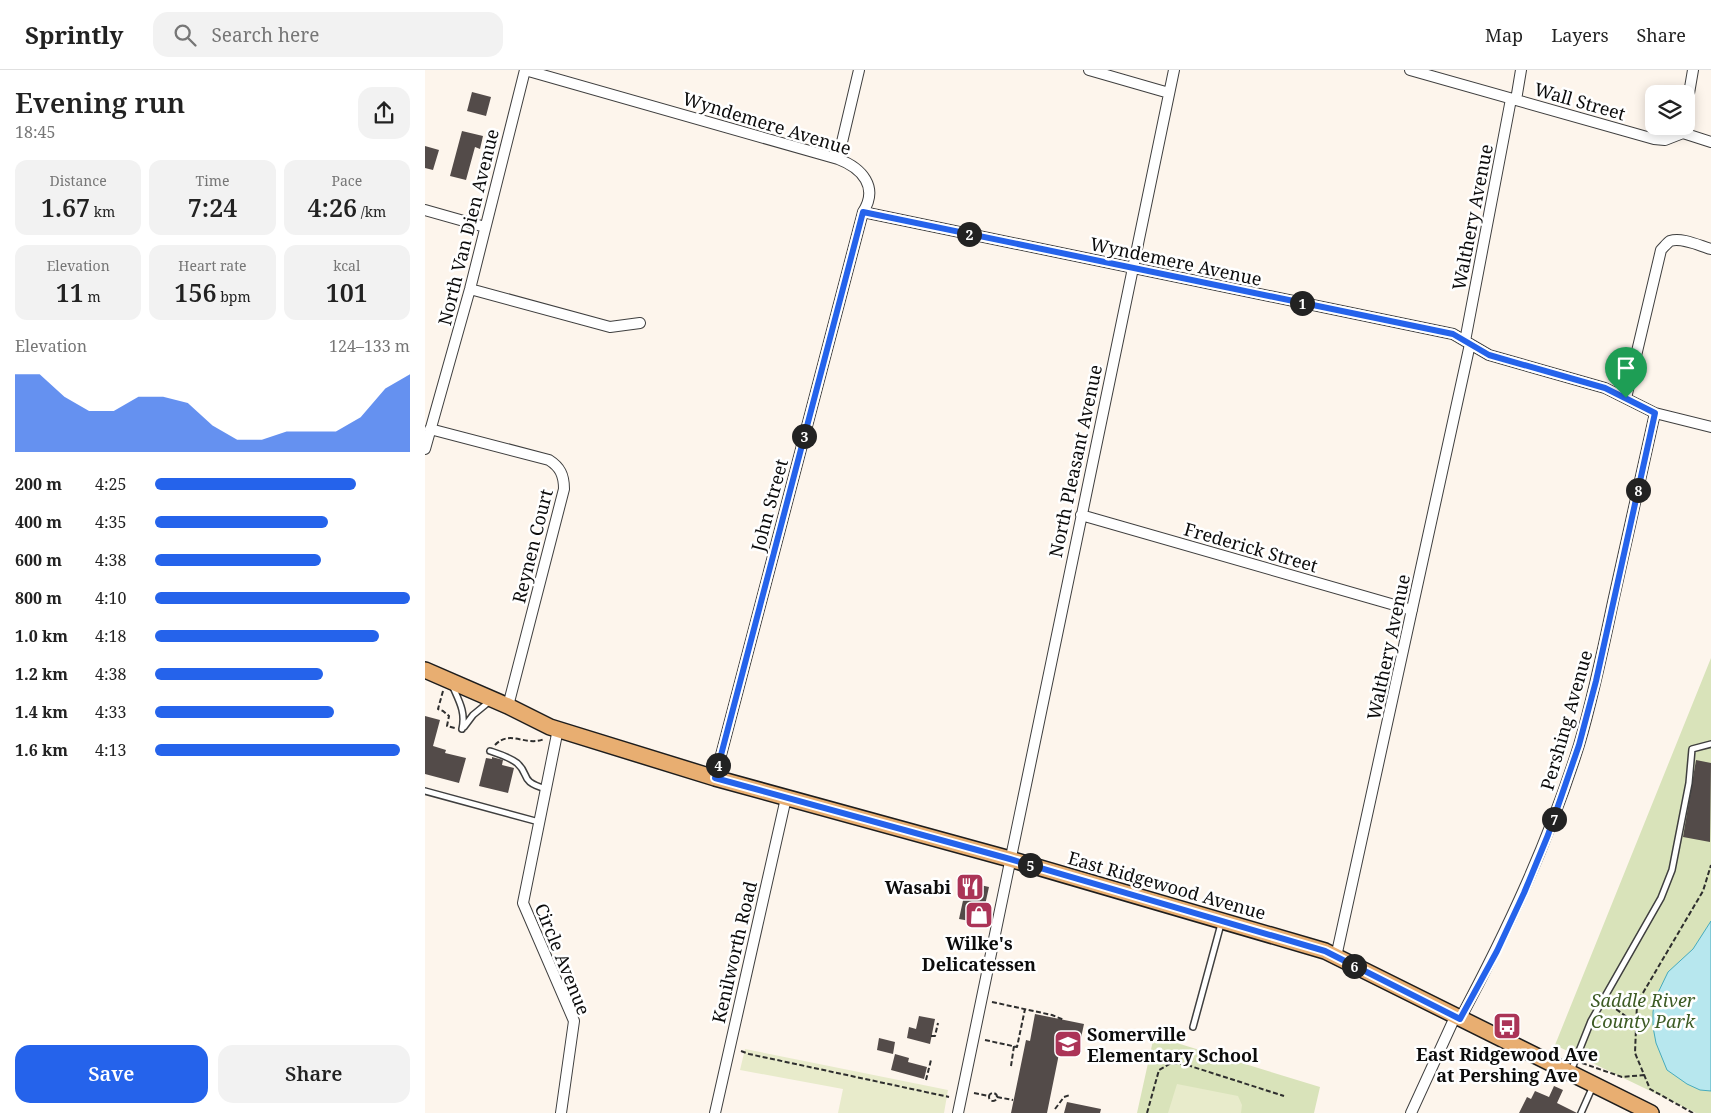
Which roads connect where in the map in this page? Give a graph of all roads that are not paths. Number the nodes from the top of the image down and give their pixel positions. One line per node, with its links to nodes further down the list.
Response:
1 (525, 70): 14 (street, Wyndemere Avenue); 17 (street, North Van Dien Avenue)
2 (859, 70): 14 (street)
3 (1089, 70): 9 (street)
4 (1174, 70): 9 (street, North Pleasant Avenue)
5 (1410, 70): 10 (street, Wall Street)
6 (1521, 70): 10 (street, Walthery Avenue)
7 (1693, 70): 8 (street)
8 (1690, 85)
9 (1169, 93): 19 (street, North Pleasant Avenue)
10 (1514, 99): 11 (street, Wall Street); 22 (street, Walthery Avenue)
11 (1674, 135)
12 (1695, 135): 13 (street, Wall Street)
13 (1711, 142)
14 (838, 159): 16 (street, Wyndemere Avenue)
15 (425, 210): 17 (street)
16 (863, 212): 19 (street, Wyndemere Avenue); 37 (street, John Street)
17 (485, 228): 20 (street, North Van Dien Avenue)
18 (1711, 249): 23 (street)
19 (1132, 268): 22 (street, Wyndemere Avenue); 28 (street, North Pleasant Avenue)
20 (470, 289): 21 (street); 26 (street, North Van Dien Avenue)
21 (640, 323)
22 (1468, 343): 23 (street, Wyndemere Avenue); 29 (street, Walthery Avenue)
23 (1626, 398): 24 (street, Wyndemere Avenue)
24 (1655, 413): 25 (street, Wyndemere Avenue); 45 (street, Pershing Avenue)
25 (1711, 428)
26 (430, 429): 27 (street, North Van Dien Avenue); 33 (street, Reynen Court)
27 (425, 448)
28 (1081, 515): 29 (street, Frederick Street); 42 (street, North Pleasant Avenue)
29 (1412, 610): 44 (street, Walthery Avenue)
30 (425, 670): 31 (main road, East Ridgewood Avenue)
31 (447, 684): 32 (main road, East Ridgewood Avenue); 32 (lane)
32 (492, 699): 33 (main road, East Ridgewood Avenue)
33 (508, 706): 34 (main road, East Ridgewood Avenue)
34 (552, 733): 37 (main road, East Ridgewood Avenue); 38 (street, Circle Avenue)
35 (1711, 744): 47 (lane)
36 (490, 751): 38 (lane)
37 (715, 778): 40 (main road, East Ridgewood Avenue)
38 (545, 789): 41 (street, Circle Avenue)
39 (425, 791): 41 (lane)
40 (786, 798): 42 (main road, East Ridgewood Avenue); 51 (street, Kenilworth Road)
41 (539, 822): 50 (street, Circle Avenue)
42 (1010, 859): 43 (main road, East Ridgewood Avenue); 52 (street, North Pleasant Avenue)
43 (1222, 921): 44 (main road, East Ridgewood Avenue); 46 (lane)
44 (1337, 957): 45 (main road, East Ridgewood Avenue)
45 (1458, 1018): 47 (main road, East Ridgewood Avenue); 53 (street, Pershing Avenue)
46 (1193, 1027)
47 (1573, 1067): 48 (main road, East Ridgewood Avenue)
48 (1593, 1085): 49 (main road, East Ridgewood Avenue); 54 (lane)
49 (1633, 1109): 55 (main road, East Ridgewood Avenue)
50 (561, 1113)
51 (715, 1113)
52 (957, 1113)
53 (1411, 1113)
54 (1581, 1113)
55 (1651, 1113)

